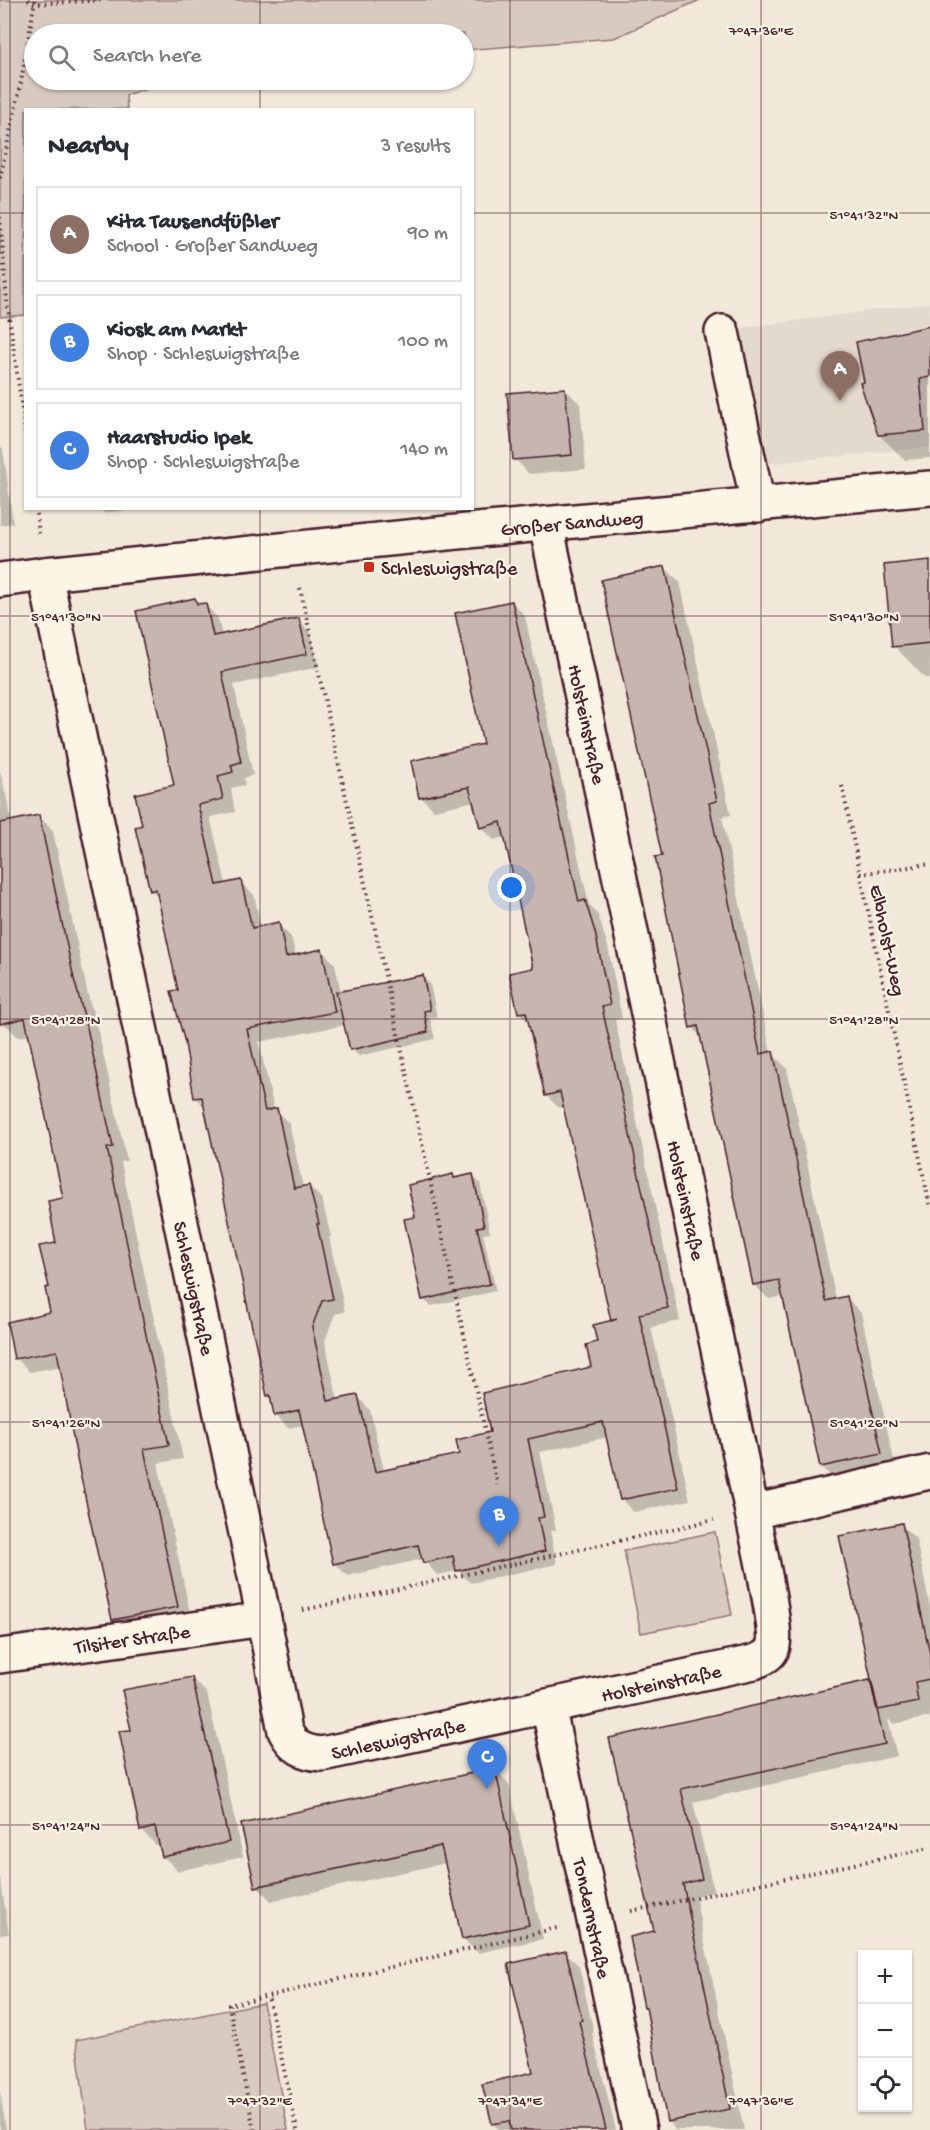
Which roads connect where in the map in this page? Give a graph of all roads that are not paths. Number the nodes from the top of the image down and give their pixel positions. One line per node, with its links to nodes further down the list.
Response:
1 (722, 332): 3 (street)
2 (930, 488): 3 (street, Großer Sandweg)
3 (758, 505): 4 (street, Großer Sandweg)
4 (546, 524): 5 (street, Großer Sandweg); 8 (street, Holsteinstraße)
5 (45, 574): 6 (street, Großer Sandweg); 9 (street, Schleswigstraße)
6 (0, 580)
7 (930, 1472): 8 (street)
8 (752, 1512): 11 (street, Holsteinstraße)
9 (264, 1619): 10 (street, Tilsiter Straße); 11 (street, Schleswigstraße)
10 (0, 1656)
11 (548, 1706): 12 (street, Tondernstraße)
12 (639, 2130)

